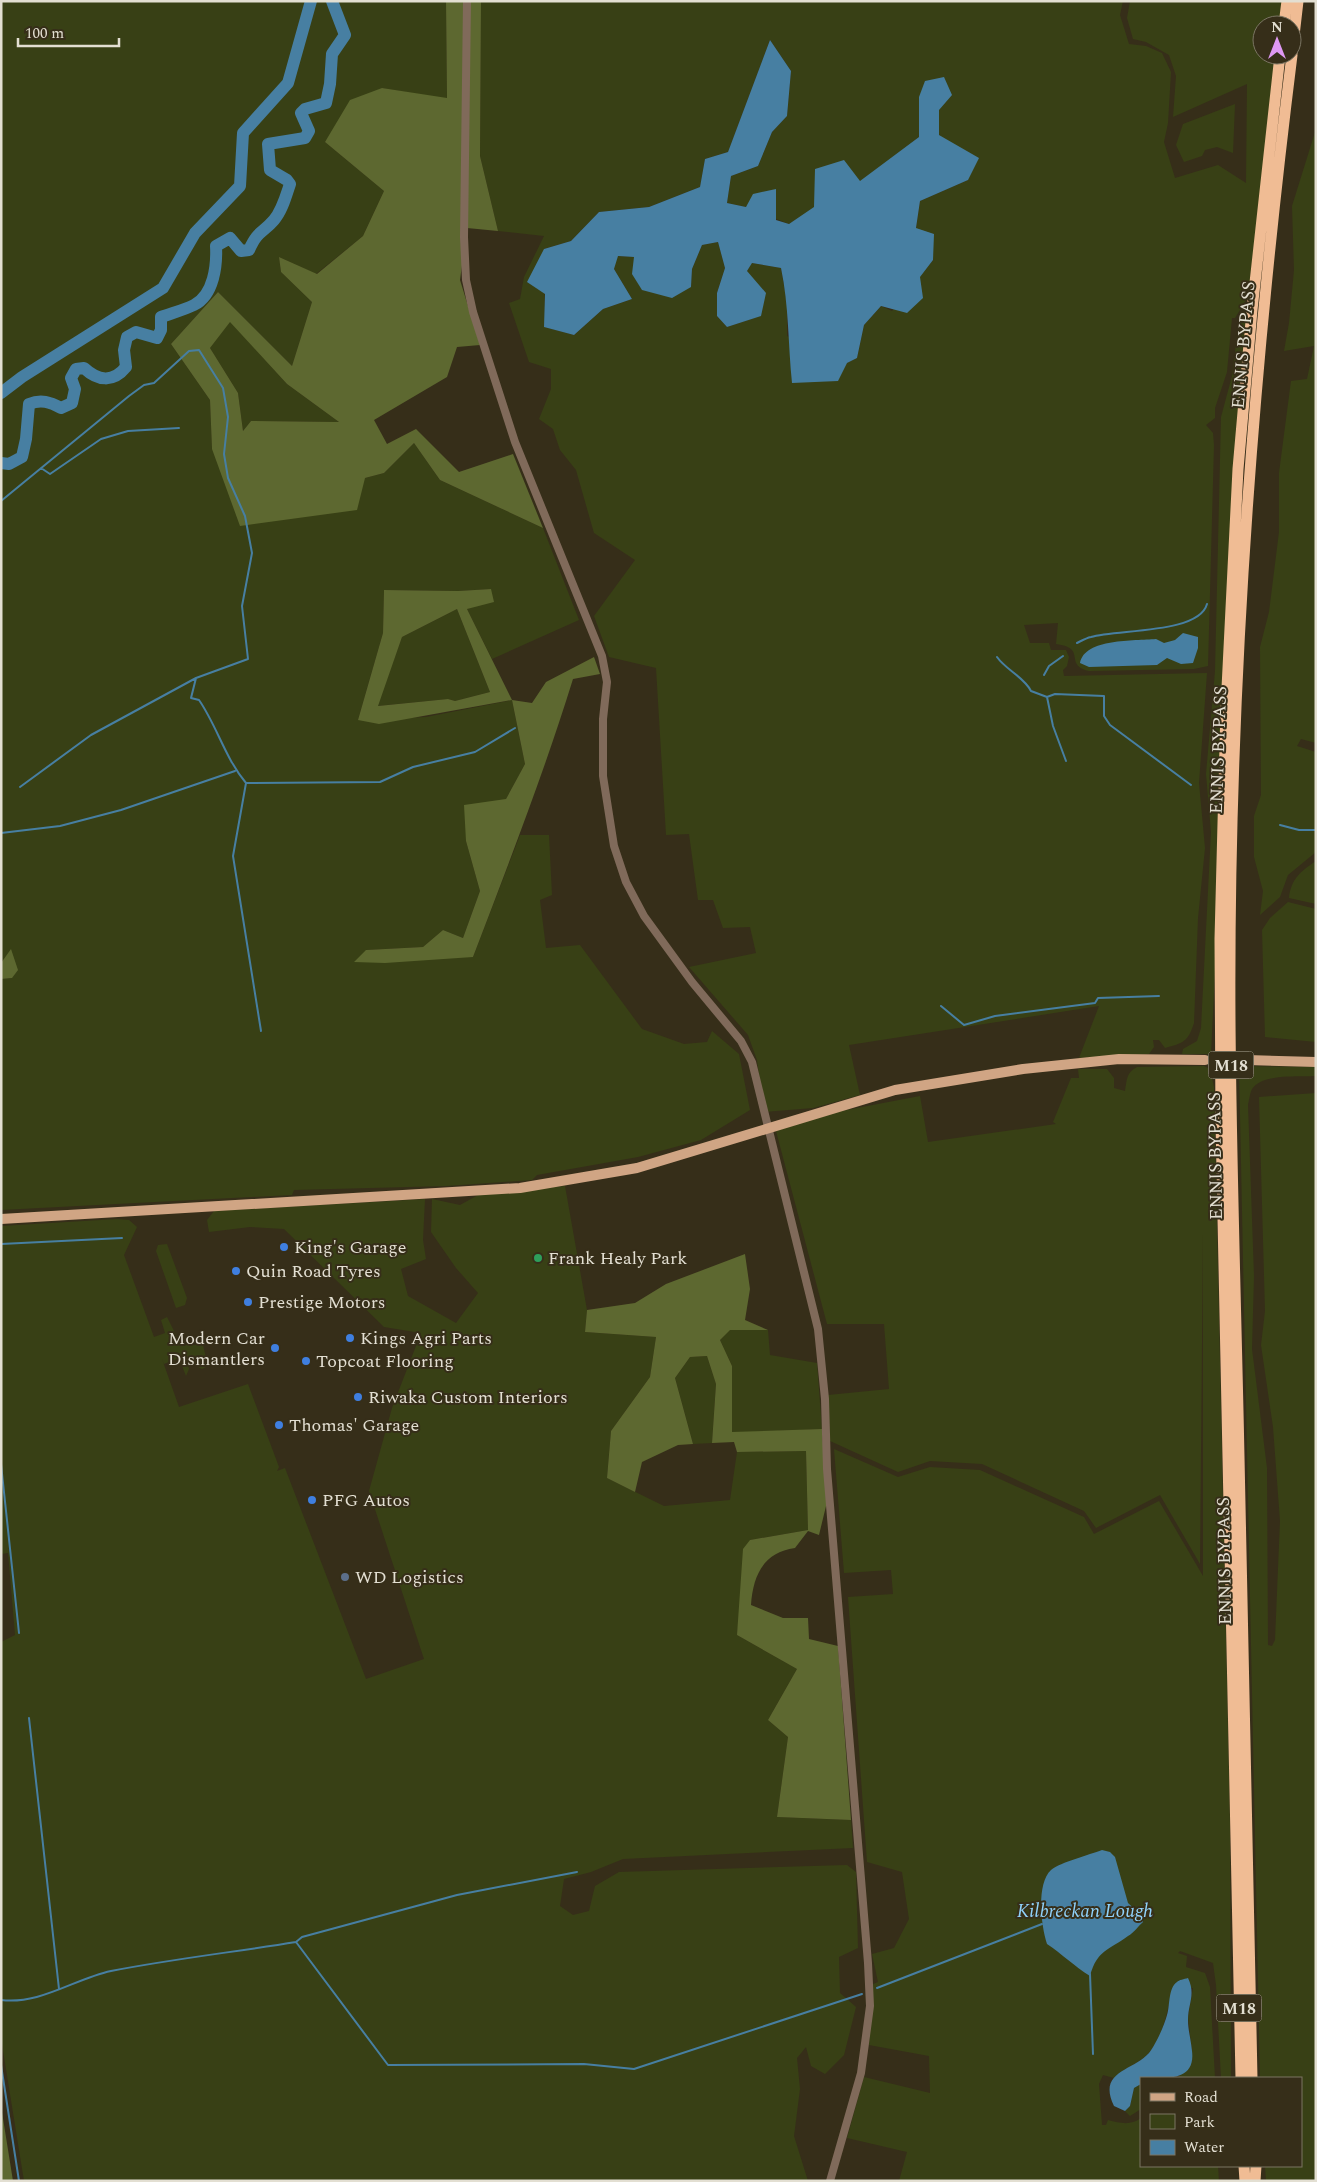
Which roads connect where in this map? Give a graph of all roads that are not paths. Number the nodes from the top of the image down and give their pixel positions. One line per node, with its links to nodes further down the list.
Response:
1 (467, 1): 11 (street)
2 (1287, 1): 4 (highway)
3 (1298, 1): 5 (highway, ENNIS BYPASS / M18)
4 (1285, 15)
5 (1296, 15)
6 (1279, 65): 13 (highway, ENNIS BYPASS / M18)
7 (1291, 65): 14 (highway, ENNIS BYPASS / M18)
8 (1204, 1060): 11 (main road)
9 (1247, 1060): 10 (main road)
10 (1316, 1062)
11 (767, 1128): 12 (main road); 18 (street)
12 (1, 1219)
13 (1240, 2077)
14 (1252, 2077)
15 (1238, 2167): 19 (highway)
16 (1244, 2167): 20 (highway)
17 (1256, 2167): 21 (highway)
18 (830, 2181)
19 (1237, 2181)
20 (1245, 2181)
21 (1257, 2181)

